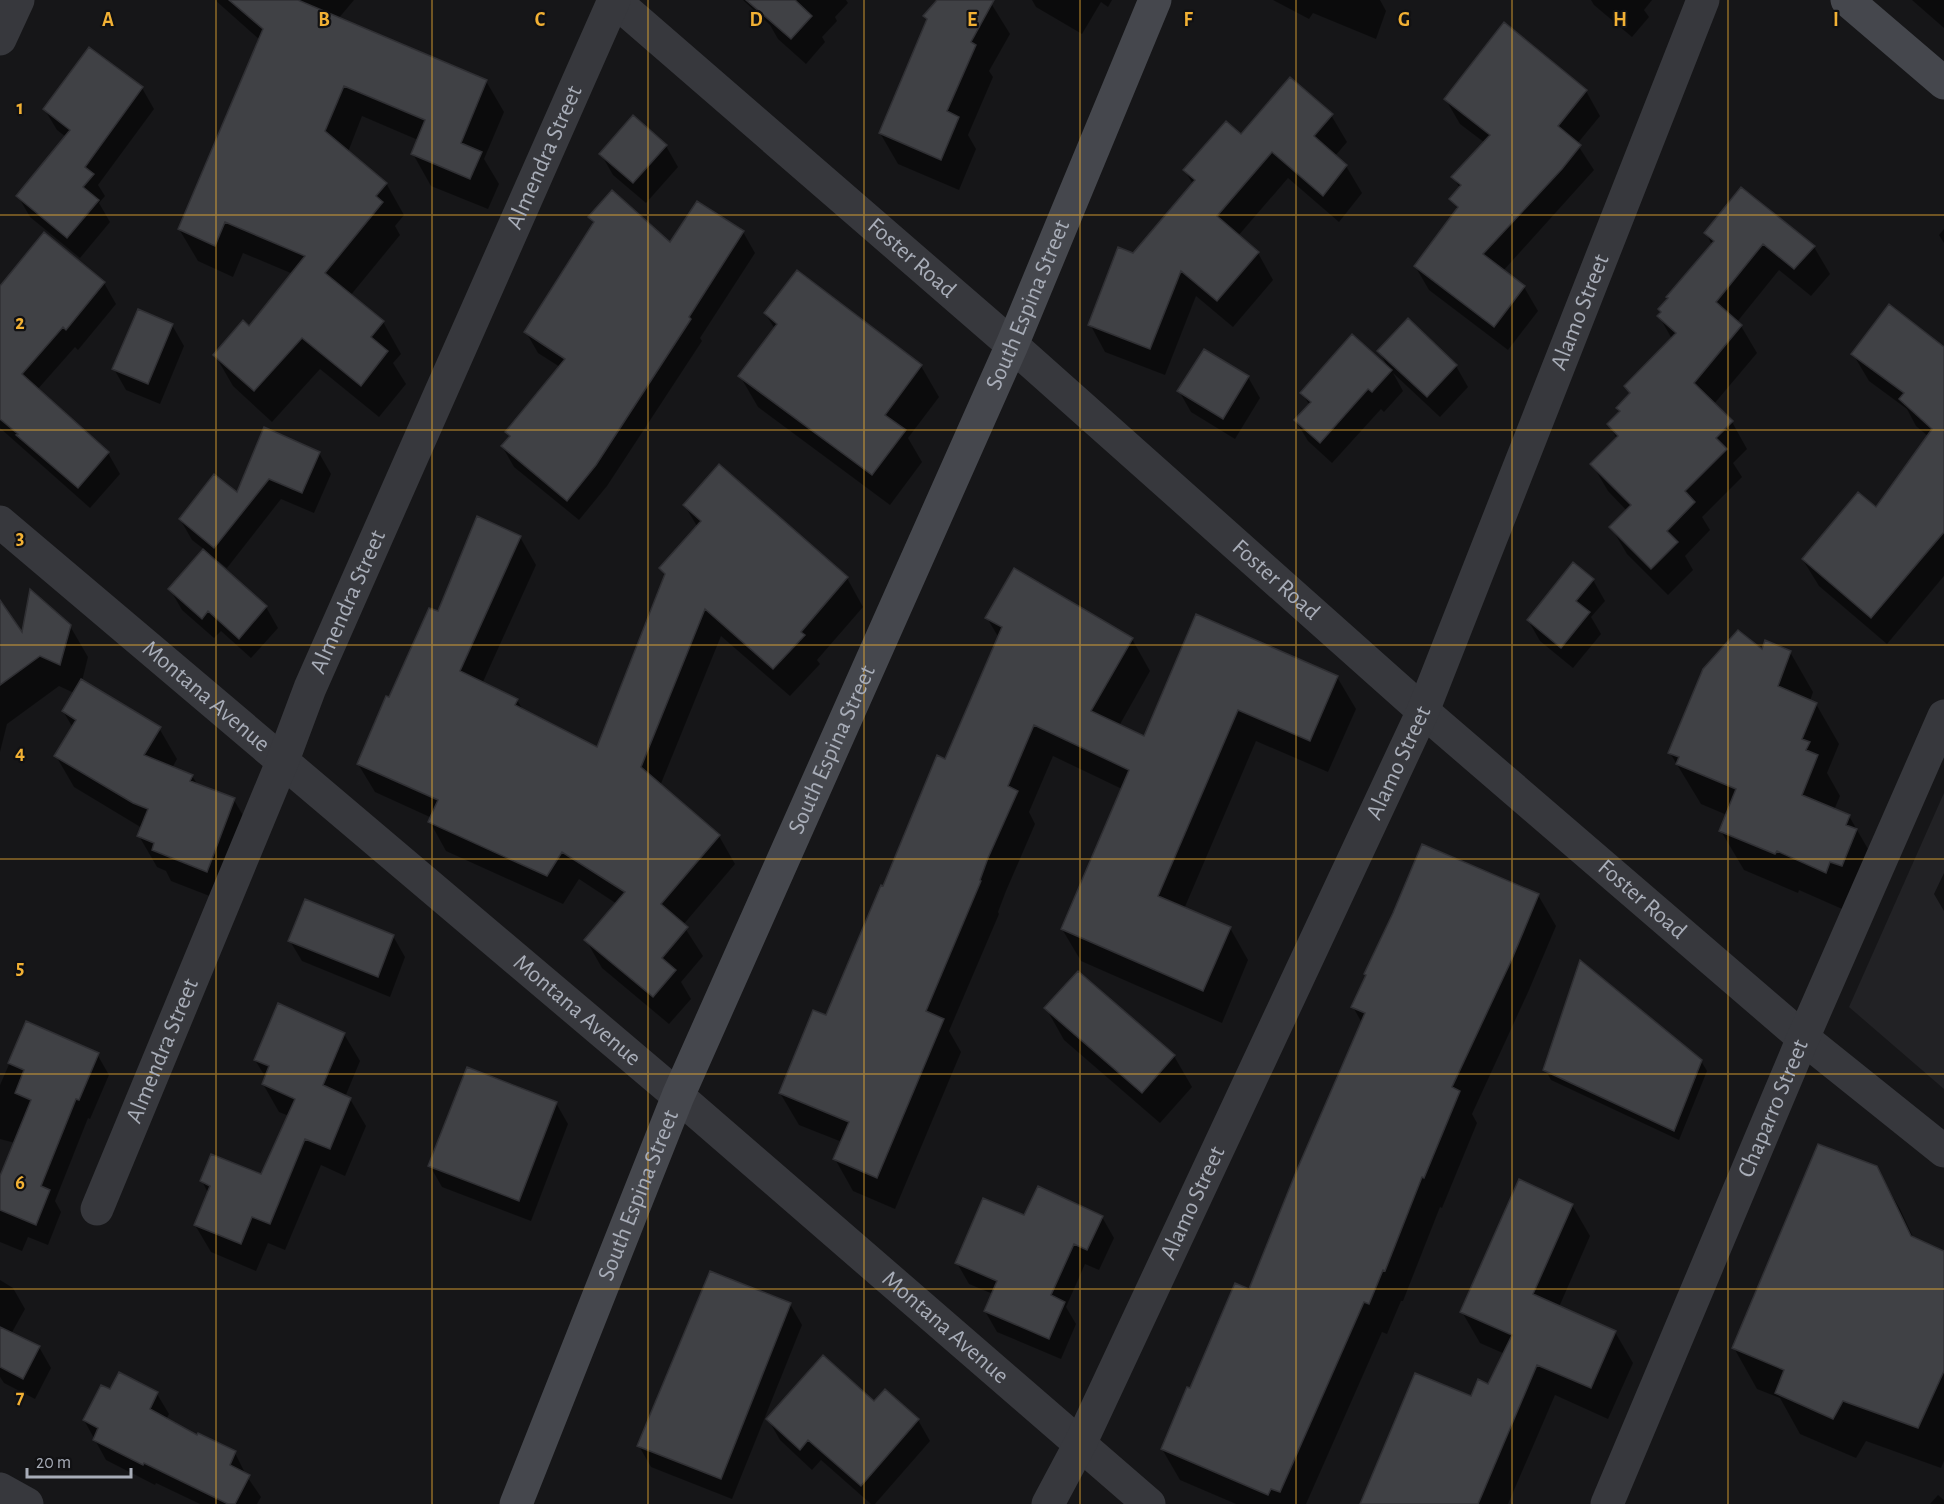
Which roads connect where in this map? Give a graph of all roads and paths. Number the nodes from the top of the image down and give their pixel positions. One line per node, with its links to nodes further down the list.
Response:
1 (18, 0): 6 (street)
2 (614, 0): 8 (street, Foster Road); 12 (street, Almendra Street)
3 (1155, 0): 8 (street, South Espina Street)
4 (1702, 0): 10 (street, Alamo Street)
5 (1847, 0): 7 (street)
6 (0, 39)
7 (1944, 83)
8 (1012, 345): 10 (street, Foster Road); 14 (street, South Espina Street)
9 (0, 522): 12 (street, Montana Avenue)
10 (1423, 711): 13 (street, Foster Road); 17 (street, Alamo Street)
11 (1944, 716): 13 (street, Chaparro Street)
12 (283, 760): 14 (street, Montana Avenue); 16 (street, Almendra Street)
13 (1803, 1038): 15 (street, Foster Road); 23 (street, Chaparro Street)
14 (678, 1096): 17 (street, Montana Avenue); 20 (street, South Espina Street)
15 (1944, 1151)
16 (97, 1209)
17 (1080, 1444): 21 (street, Alamo Street); 22 (street, Montana Avenue)
18 (0, 1489): 19 (street)
19 (27, 1504)
20 (516, 1504)
21 (1048, 1504)
22 (1149, 1504)
23 (1607, 1504)

